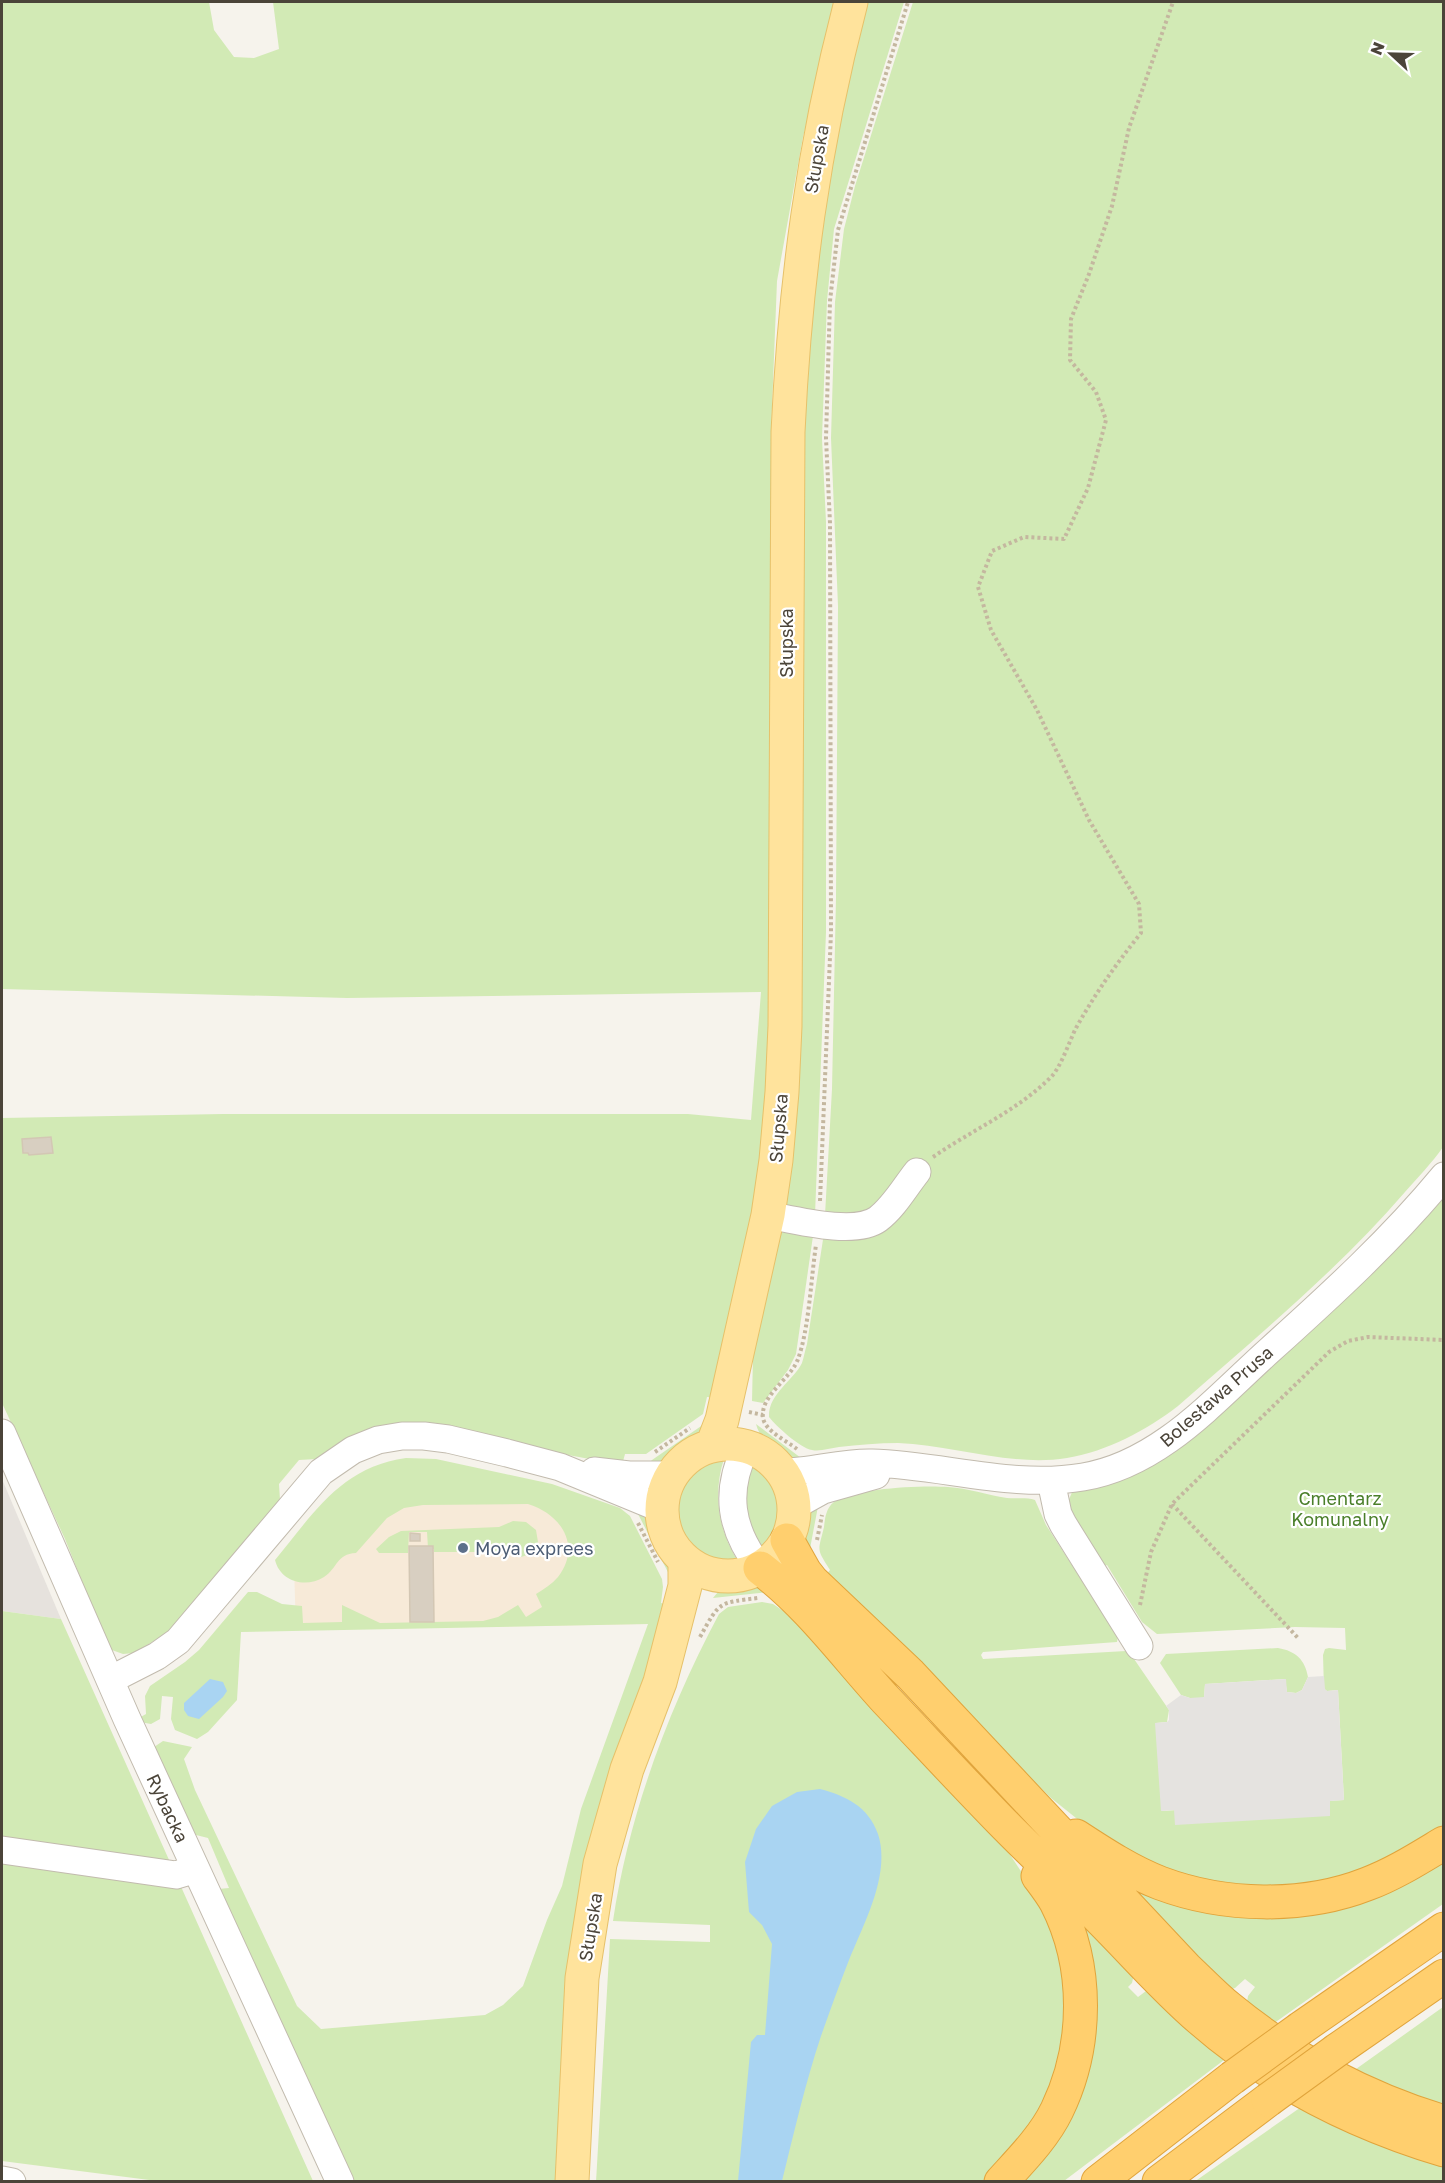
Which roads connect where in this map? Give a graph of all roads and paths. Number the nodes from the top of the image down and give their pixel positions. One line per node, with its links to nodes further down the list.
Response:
1 (851, 2): 6 (main road, Słupska)
2 (908, 2): 7 (path)
3 (1173, 2): 4 (path)
4 (917, 1172): 7 (street)
5 (1443, 1176): 17 (street, Bolesława Prusa)
6 (768, 1215): 7 (street); 8 (main road, Słupska)
7 (819, 1223): 13 (path)
8 (752, 1287): 11 (main road, Słupska); 12 (main road, Słupska)
9 (1443, 1340): 18 (path)
10 (2, 1433): 29 (street, Rybacka)
11 (712, 1446): 12 (main road); 16 (main road)
12 (746, 1447): 13 (main road); 23 (street)
13 (793, 1463): 15 (street, Bolesława Prusa); 20 (main road)
14 (560, 1467): 16 (street); 19 (street); 29 (street)
15 (925, 1467): 17 (street, Bolesława Prusa); 20 (street, Bolesława Prusa)
16 (671, 1475): 19 (main road)
17 (1051, 1481): 28 (street)
18 (1172, 1504): 27 (path); 28 (path)
19 (662, 1509): 22 (main road)
20 (808, 1509): 21 (main road); 25 (path)
21 (787, 1540): 23 (main road); 25 (highway)
22 (685, 1561): 24 (main road); 30 (main road, Słupska)
23 (760, 1568): 24 (main road); 25 (highway)
24 (720, 1576): 30 (main road, Słupska)
25 (797, 1588): 26 (path); 31 (highway); 32 (highway)
26 (699, 1639)
27 (1299, 1639)
28 (1135, 1640)
29 (110, 1680): 35 (street, Rybacka)
30 (660, 1682): 43 (main road, Słupska)
31 (1038, 1809): 33 (highway); 38 (highway)
32 (998, 1818): 39 (highway); 44 (highway)
33 (1443, 1843)
34 (2, 1850): 35 (street)
35 (196, 1869): 42 (street, Rybacka)
36 (1443, 1929): 45 (highway, bridge)
37 (1443, 1976): 46 (highway, bridge)
38 (1443, 2122)
39 (1443, 2150)
40 (2, 2180): 41 (street)
41 (12, 2181)
42 (340, 2181)
43 (572, 2181)
44 (1000, 2181)
45 (1098, 2181)
46 (1158, 2181)

